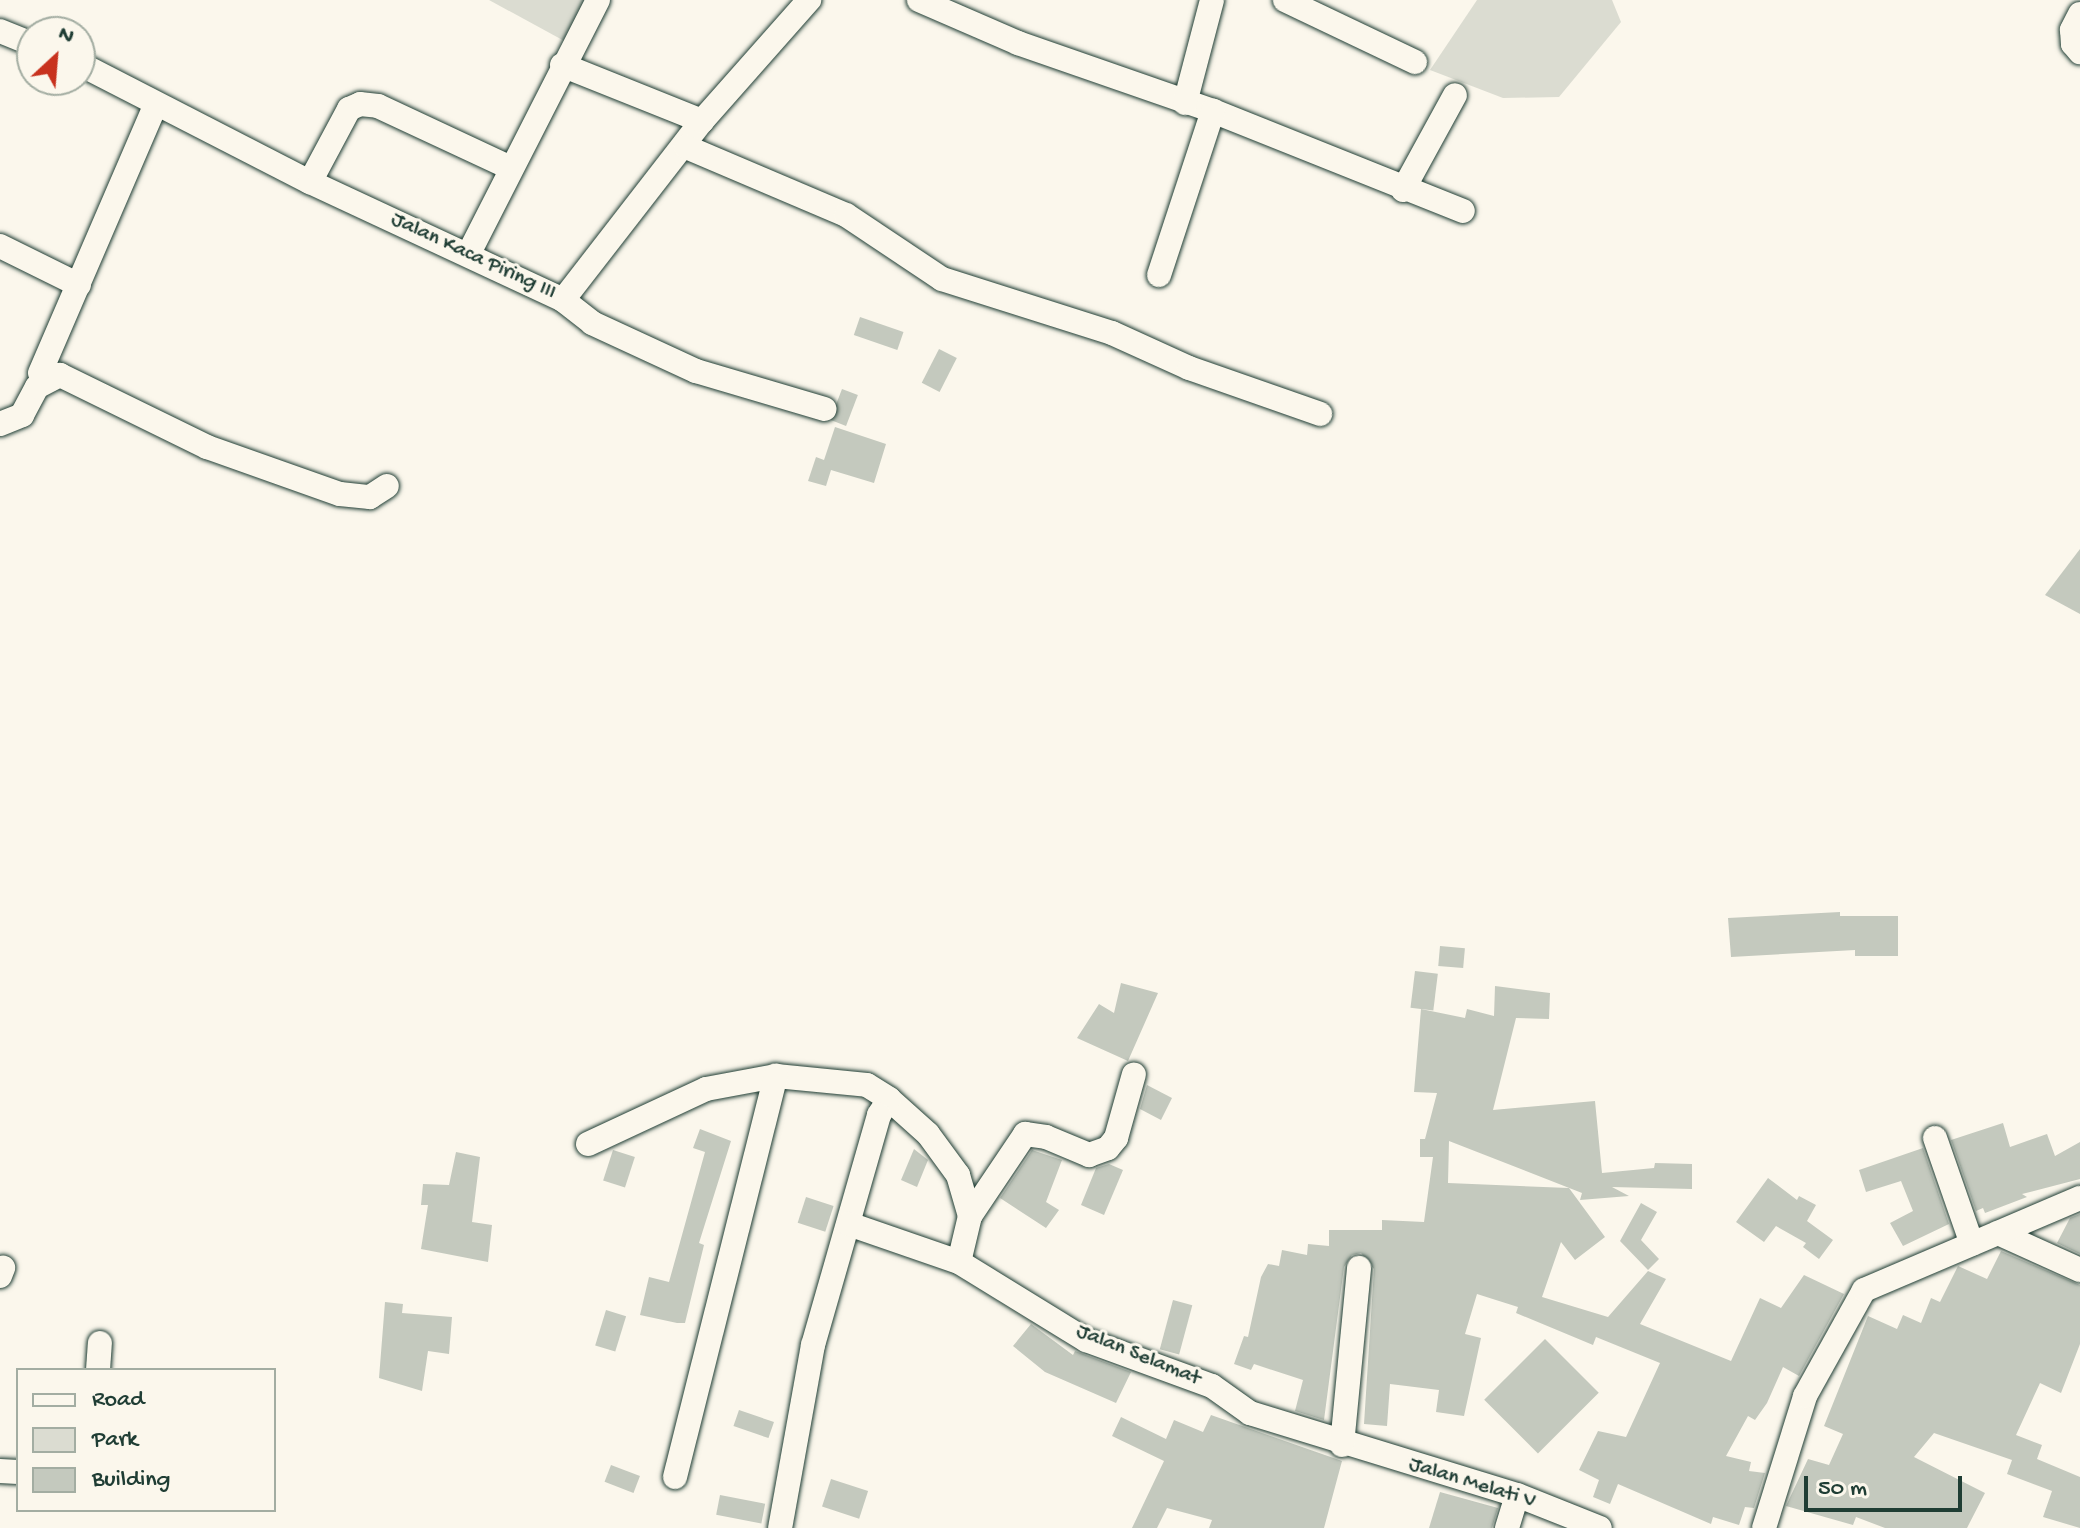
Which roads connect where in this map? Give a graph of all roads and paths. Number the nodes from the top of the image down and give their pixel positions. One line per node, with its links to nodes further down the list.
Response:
1 (598, 0): 9 (street)
2 (809, 0): 15 (street, Jalan Kaca Piring III)
3 (919, 0): 12 (street)
4 (1212, 0): 12 (street)
5 (1285, 0): 8 (street)
6 (2080, 14): 7 (street)
7 (2080, 52)
8 (1415, 62)
9 (562, 65): 15 (street); 17 (street)
10 (96, 72): 13 (street, Jalan Kaca Piring III)
11 (1455, 95): 19 (street)
12 (1185, 103): 14 (street)
13 (156, 104): 18 (street, Jalan Kaca Piring III); 24 (street)
14 (1213, 111): 19 (street); 23 (street)
15 (702, 121): 16 (street, Jalan Kaca Piring III)
16 (686, 147): 25 (street, Jalan Kaca Piring III); 28 (street)
17 (509, 167): 18 (street); 22 (street)
18 (310, 182): 22 (street, Jalan Kaca Piring III)
19 (1403, 190): 20 (street)
20 (1463, 211)
21 (0, 246): 24 (street)
22 (469, 253): 25 (street, Jalan Kaca Piring III)
23 (1159, 275)
24 (79, 285): 26 (street)
25 (563, 300): 27 (street)
26 (40, 373)
27 (824, 409)
28 (1320, 414)
29 (0, 424): 30 (street)
30 (387, 486)
31 (1134, 1074): 37 (street)
32 (776, 1076): 33 (street); 35 (street); 47 (street)
33 (889, 1099): 37 (street); 38 (street)
34 (1935, 1138): 40 (street)
35 (588, 1144)
36 (2080, 1198): 39 (street)
37 (970, 1216): 41 (street)
38 (849, 1224): 41 (street, Jalan Selamat); 49 (street)
39 (1998, 1233): 40 (street); 43 (street)
40 (1972, 1244): 52 (street)
41 (959, 1262): 46 (street, Jalan Selamat)
42 (1359, 1268): 46 (street)
43 (2080, 1270)
44 (100, 1343): 45 (street)
45 (98, 1368)
46 (1342, 1445): 48 (street, Jalan Melati V)
47 (675, 1477)
48 (1517, 1495): 50 (street); 51 (street, Jalan Melati V)
49 (780, 1528)
50 (1507, 1528)
51 (1600, 1528)
52 (1764, 1528)

